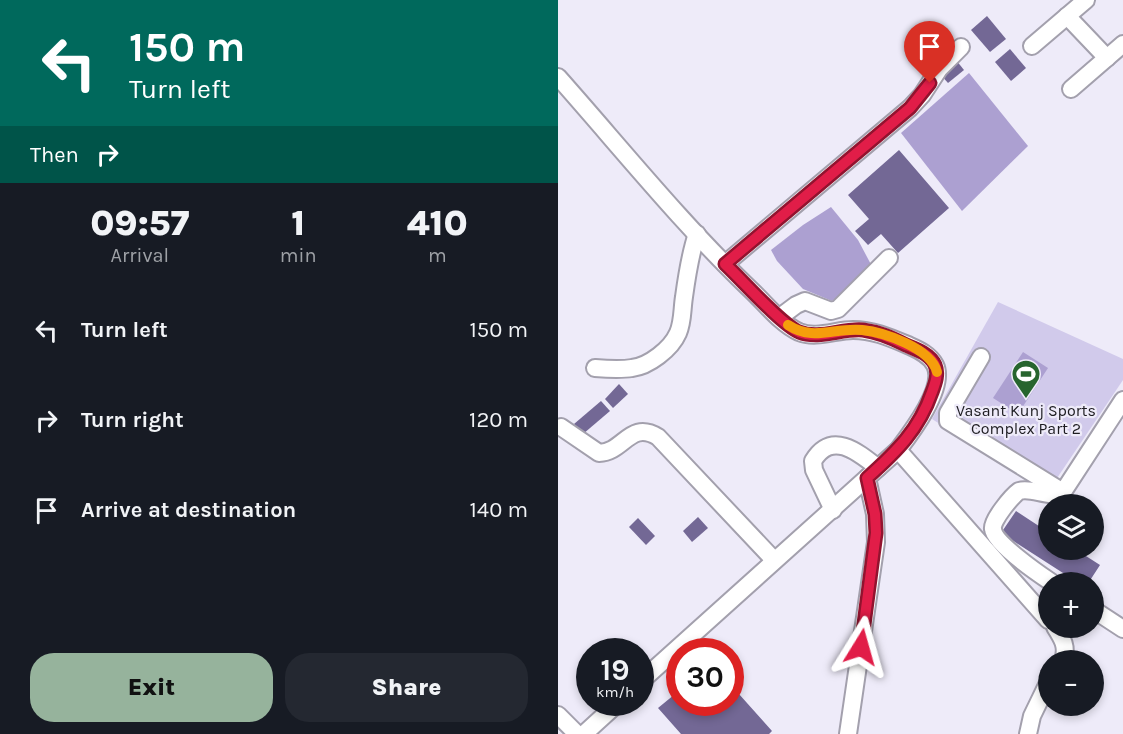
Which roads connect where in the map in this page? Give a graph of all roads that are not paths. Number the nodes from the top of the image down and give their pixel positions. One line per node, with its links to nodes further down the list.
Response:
1 (1086, 0): 2 (street)
2 (1067, 16): 4 (street); 6 (street)
3 (1123, 44): 6 (street)
4 (1032, 46)
5 (961, 47): 11 (street)
6 (1107, 58): 8 (street)
7 (558, 77): 9 (street)
8 (1071, 89)
9 (698, 234): 11 (street); 14 (street)
10 (889, 258): 12 (street)
11 (725, 264): 12 (street)
12 (780, 318): 17 (street)
13 (981, 357): 19 (street)
14 (595, 368)
15 (1120, 410): 19 (street)
16 (561, 427): 21 (street)
17 (898, 450): 18 (street); 23 (street)
18 (872, 473): 20 (street); 20 (street); 32 (street)
19 (1063, 492): 22 (street)
20 (833, 510): 21 (street)
21 (774, 560): 26 (street)
22 (1038, 572)
23 (1038, 609)
24 (1104, 615): 25 (street)
25 (1122, 625)
26 (654, 669)
27 (1038, 703): 33 (street)
28 (558, 715): 30 (street)
29 (604, 716): 31 (street)
30 (577, 734)
31 (584, 734)
32 (848, 734)
33 (1028, 734)

